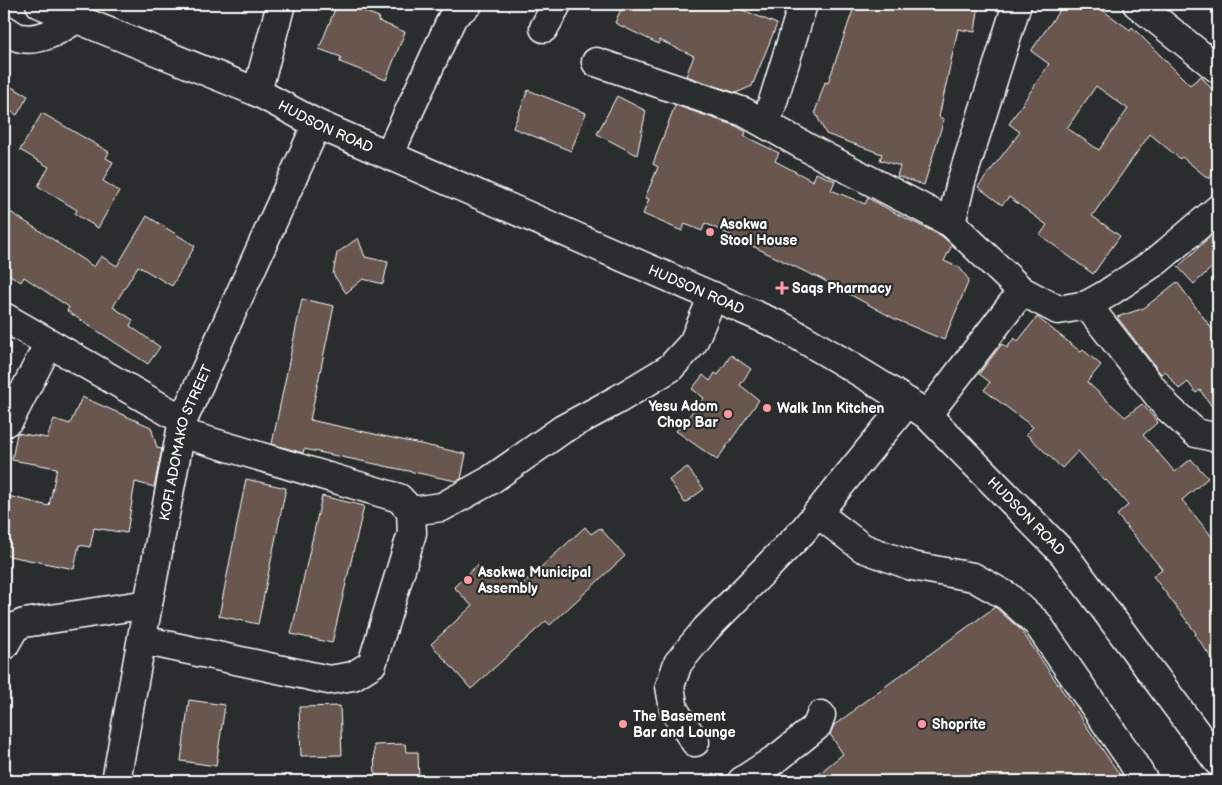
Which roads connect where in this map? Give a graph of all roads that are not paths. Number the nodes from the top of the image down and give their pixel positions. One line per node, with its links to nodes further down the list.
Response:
1 (40, 4): 8 (street, HUDSON ROAD)
2 (281, 4): 13 (street)
3 (468, 4): 16 (street)
4 (557, 4): 9 (street)
5 (802, 4): 15 (street)
6 (1017, 4): 18 (street)
7 (1137, 4): 12 (street)
8 (76, 18): 10 (street); 13 (street, HUDSON ROAD)
9 (544, 28)
10 (4, 29)
11 (596, 62): 15 (street)
12 (1218, 69)
13 (257, 92): 14 (street, HUDSON ROAD)
14 (317, 124): 16 (street, HUDSON ROAD); 26 (street, KOFI ADOMAKO STREET)
15 (766, 124): 18 (street)
16 (389, 155): 20 (street, HUDSON ROAD)
17 (1218, 209): 21 (street)
18 (951, 222): 19 (street)
19 (1022, 291): 21 (street); 24 (street)
20 (713, 296): 24 (street, HUDSON ROAD); 28 (street)
21 (1087, 305): 27 (street)
22 (4, 317): 23 (street)
23 (49, 343): 25 (street); 26 (street)
24 (918, 408): 29 (street); 35 (street, HUDSON ROAD)
25 (4, 423)
26 (182, 427): 28 (street); 30 (street, KOFI ADOMAKO STREET)
27 (1218, 438)
28 (411, 511): 31 (street)
29 (818, 513): 34 (street); 38 (street)
30 (148, 604): 31 (street, KOFI ADOMAKO STREET); 32 (street)
31 (142, 640): 36 (street, KOFI ADOMAKO STREET)
32 (4, 646)
33 (820, 716): 37 (street)
34 (696, 742)
35 (1218, 762)
36 (116, 781)
37 (742, 781)
38 (1144, 781)

